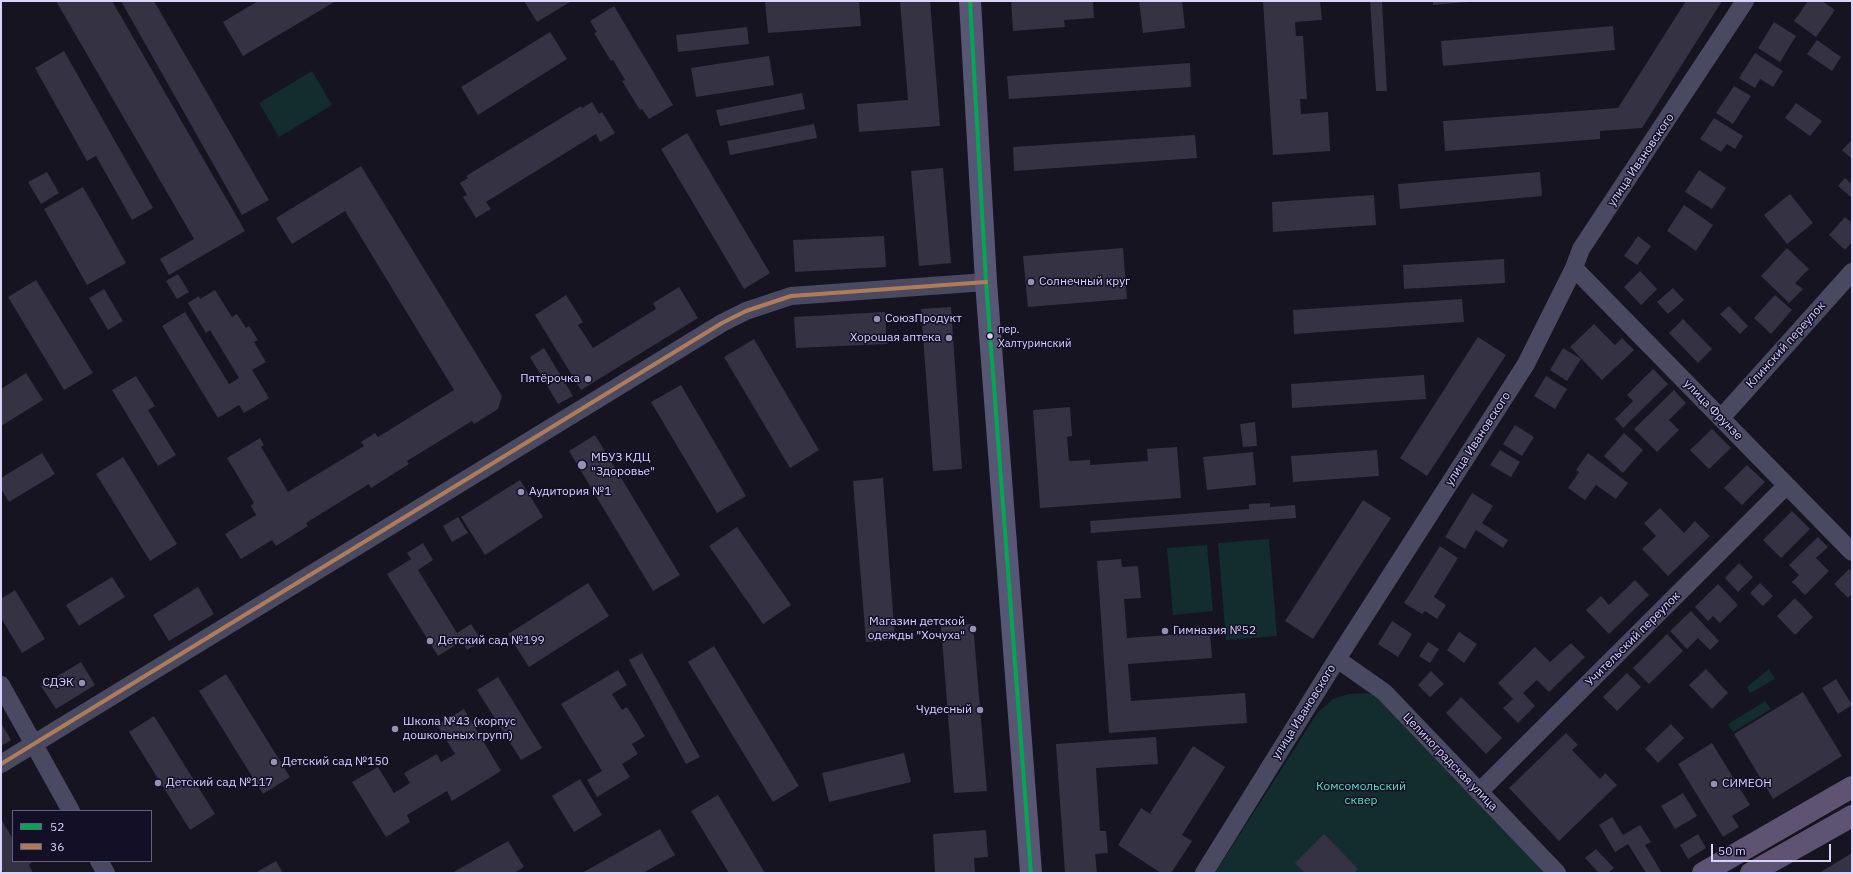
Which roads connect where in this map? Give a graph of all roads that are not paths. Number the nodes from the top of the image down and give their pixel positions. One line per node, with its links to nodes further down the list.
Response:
1 (970, 1): 5 (main road)
2 (1744, 1): 3 (street, улица Ивановского)
3 (1574, 268): 6 (street, улица Фрунзе); 9 (street, улица Ивановского)
4 (1852, 272): 6 (street, Клинский переулок)
5 (986, 282): 11 (street); 19 (main road)
6 (1721, 418): 7 (street, улица Фрунзе)
7 (1786, 486): 8 (street, улица Фрунзе); 14 (street, Учительский переулок)
8 (1852, 552)
9 (1337, 659): 14 (street, Целиноградская улица); 20 (street, улица Ивановского)
10 (1, 685): 11 (street)
11 (33, 744): 12 (street); 15 (street)
12 (1, 764)
13 (1852, 787): 22 (main road)
14 (1479, 792): 21 (street, Целиноградская улица)
15 (70, 810)
16 (1852, 816): 23 (main road)
17 (100, 862): 18 (street)
18 (106, 873)
19 (1031, 873)
20 (1204, 873)
21 (1557, 873)
22 (1703, 873)
23 (1751, 873)

